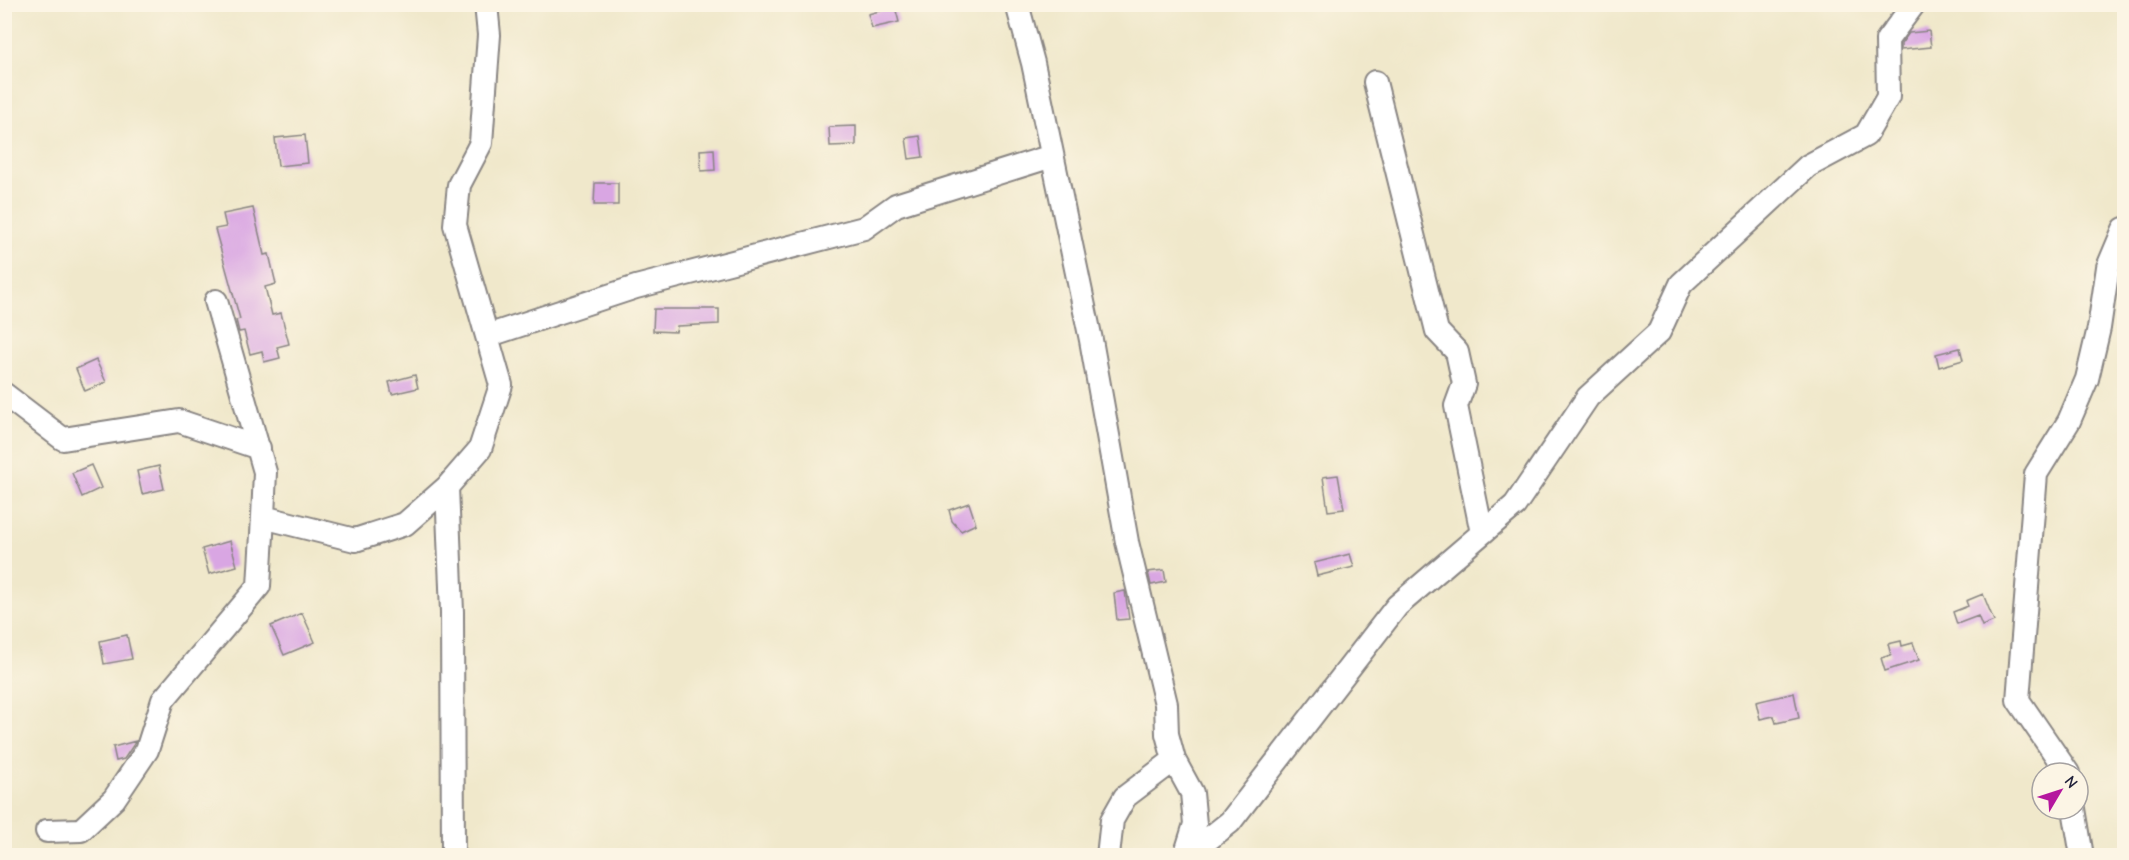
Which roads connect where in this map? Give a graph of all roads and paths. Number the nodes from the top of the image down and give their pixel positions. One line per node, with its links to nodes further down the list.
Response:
1 (486, 4): 8 (street)
2 (1017, 4): 5 (street)
3 (1914, 4): 13 (street)
4 (1375, 82): 13 (street)
5 (1053, 156): 8 (street); 14 (street)
6 (2124, 229): 15 (street)
7 (216, 301): 10 (street)
8 (487, 336): 11 (street)
9 (4, 394): 10 (street)
10 (259, 448): 12 (street)
11 (447, 487): 12 (street); 18 (street)
12 (263, 517): 17 (street)
13 (1482, 533): 20 (street)
14 (1174, 760): 19 (street); 20 (street)
15 (2060, 761)
16 (2076, 821): 21 (street)
17 (47, 831)
18 (453, 855)
19 (1108, 855)
20 (1186, 855)
21 (2082, 855)

